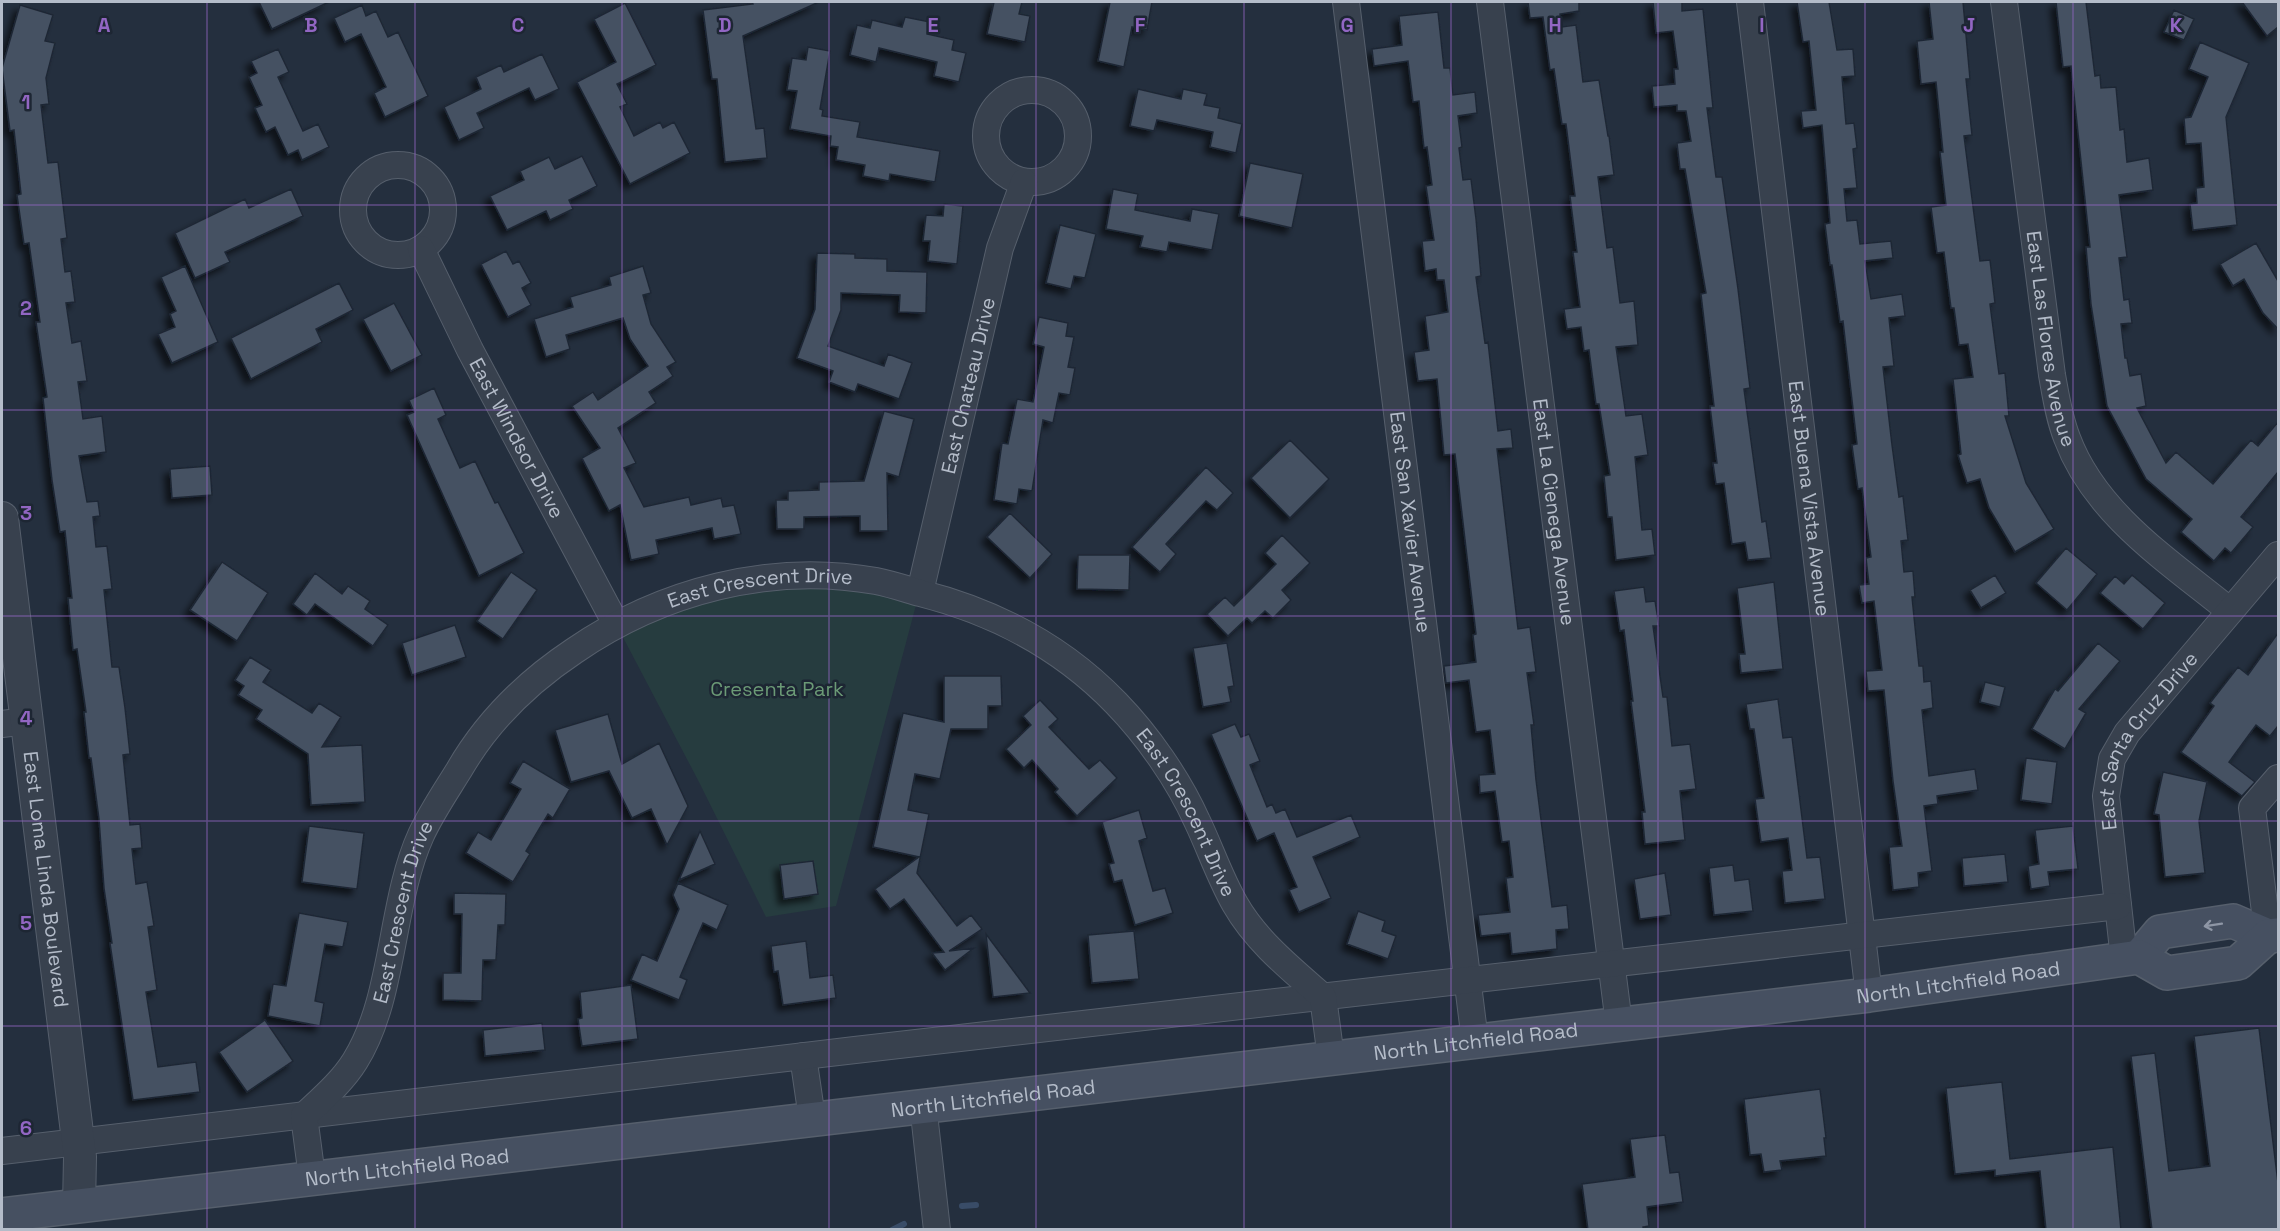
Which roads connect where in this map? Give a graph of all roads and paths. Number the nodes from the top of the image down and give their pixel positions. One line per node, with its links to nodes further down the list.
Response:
1 (1346, 2): 19 (street, East San Xavier Avenue)
2 (1490, 2): 18 (street, East La Cienega Avenue)
3 (1750, 2): 15 (street, East Buena Vista Avenue)
4 (2004, 2): 10 (street, East Las Flores Avenue)
5 (1024, 182): 9 (street, East Chateau Drive)
6 (421, 249): 11 (street, East Windsor Drive)
7 (2, 518): 12 (street, East Loma Linda Boulevard)
8 (2278, 555): 10 (street, East Santa Cruz Drive)
9 (920, 592): 11 (street, East Crescent Drive); 21 (street, East Crescent Drive)
10 (2230, 611): 14 (street, East Santa Cruz Drive)
11 (616, 624): 27 (street, East Crescent Drive)
12 (14, 723): 29 (street, East Loma Linda Boulevard)
13 (2278, 778): 16 (street)
14 (2118, 906): 15 (street); 17 (street, East Santa Cruz Drive)
15 (1860, 934): 18 (street); 20 (street, East Buena Vista Avenue)
16 (2273, 935): 17 (main road)
17 (2132, 958): 20 (main road, North Litchfield Road)
18 (1611, 963): 19 (street); 22 (street, East La Cienega Avenue)
19 (1467, 980): 21 (street); 23 (street, East San Xavier Avenue)
20 (1869, 995): 22 (main road, North Litchfield Road)
21 (1323, 997): 24 (street); 25 (street)
22 (1619, 1024): 23 (main road, North Litchfield Road)
23 (1475, 1041): 25 (main road, North Litchfield Road)
24 (803, 1056): 27 (street); 28 (street)
25 (1331, 1058): 26 (main road, North Litchfield Road)
26 (923, 1105): 28 (main road, North Litchfield Road); 34 (street)
27 (304, 1116): 29 (street); 31 (street)
28 (812, 1118): 31 (main road, North Litchfield Road)
29 (78, 1142): 30 (street); 32 (street, East Loma Linda Boulevard)
30 (2, 1151)
31 (312, 1177): 32 (main road, North Litchfield Road)
32 (79, 1206): 33 (main road, North Litchfield Road)
33 (2, 1215)
34 (937, 1230)

